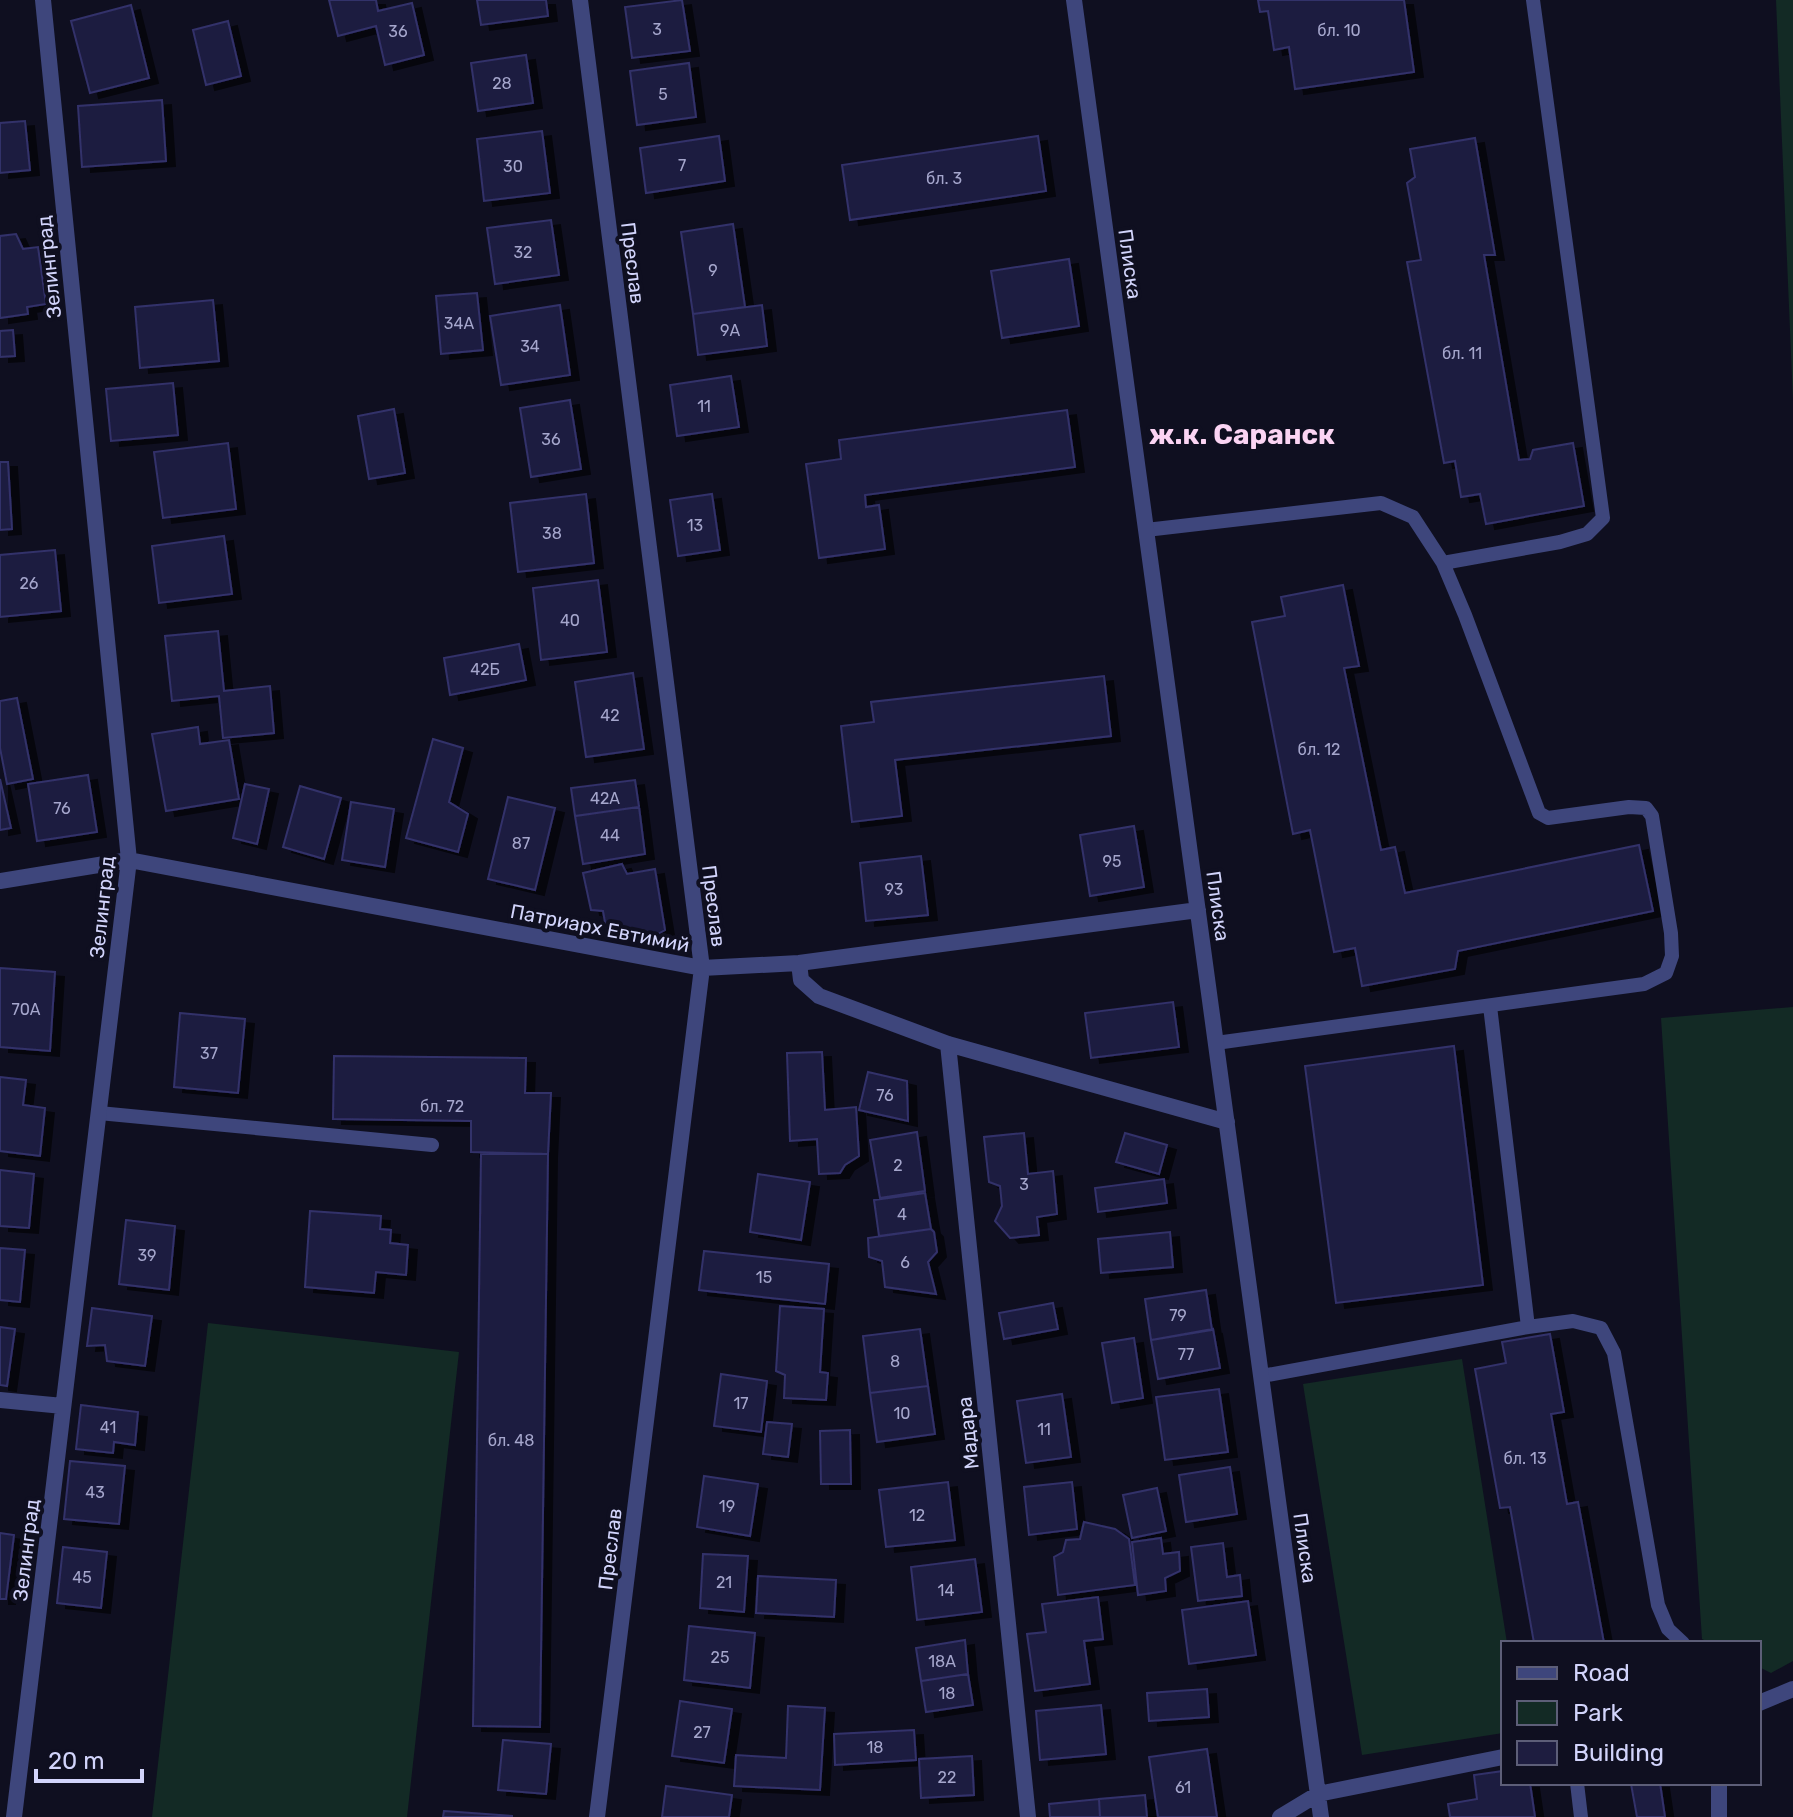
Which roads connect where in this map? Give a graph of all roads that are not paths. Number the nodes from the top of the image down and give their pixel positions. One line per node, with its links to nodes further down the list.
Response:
1 (43, 0): 7 (street, Зелинград)
2 (580, 0): 11 (street, Преслав)
3 (1074, 0): 5 (street, Плиска)
4 (1533, 0): 6 (lane)
5 (1146, 530): 6 (lane); 9 (street, Плиска)
6 (1443, 563): 12 (lane)
7 (129, 860): 8 (street, Патриарх Евтимий); 11 (street, Патриарх Евтимий); 15 (street, Зелинград)
8 (0, 881)
9 (1198, 910): 10 (street, Патриарх Евтимий); 13 (street, Плиска)
10 (799, 963): 11 (street, Патриарх Евтимий); 14 (street)
11 (702, 968): 30 (street, Преслав)
12 (1490, 1006): 13 (lane); 18 (lane)
13 (1216, 1043): 16 (street, Плиска)
14 (948, 1044): 16 (street); 31 (street, Мадара)
15 (99, 1113): 17 (lane); 21 (street, Зелинград)
16 (1227, 1122): 19 (street, Плиска)
17 (432, 1145)
18 (1528, 1327): 19 (lane); 22 (lane)
19 (1262, 1376): 28 (street, Плиска)
20 (0, 1400): 21 (street)
21 (63, 1406): 29 (street, Зелинград)
22 (1681, 1641)
23 (1793, 1689): 24 (street)
24 (1761, 1702)
25 (1501, 1757): 28 (street)
26 (1577, 1785): 34 (lane)
27 (1719, 1785): 35 (street)
28 (1318, 1794): 32 (street); 33 (street, Плиска)
29 (14, 1817)
30 (597, 1817)
31 (1028, 1817)
32 (1280, 1817)
33 (1321, 1817)
34 (1581, 1817)
35 (1719, 1817)

